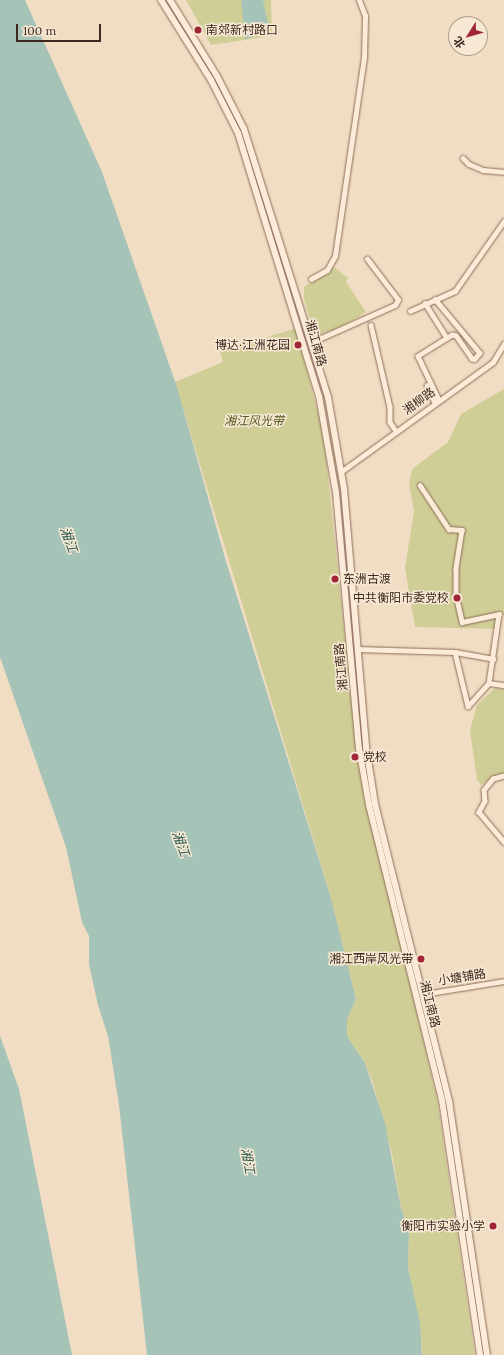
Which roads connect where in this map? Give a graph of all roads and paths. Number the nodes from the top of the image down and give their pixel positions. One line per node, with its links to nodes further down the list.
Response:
1 (161, 0): 31 (main road, 湘江南路)
2 (170, 0): 14 (main road, 湘江南路)
3 (359, 0): 8 (street)
4 (463, 158): 5 (street)
5 (504, 172)
6 (504, 221): 9 (street)
7 (367, 259): 14 (street)
8 (311, 279)
9 (435, 299): 10 (street); 13 (street)
10 (425, 303): 11 (street); 13 (street)
11 (410, 311)
12 (371, 325): 19 (street)
13 (447, 338): 17 (street)
14 (312, 342): 20 (main road, 湘江南路)
15 (504, 344): 18 (street, 湘柳路)
16 (427, 385): 17 (street)
17 (431, 390): 18 (street)
18 (437, 401): 19 (street, 湘柳路)
19 (396, 431): 20 (street, 湘柳路)
20 (342, 470): 22 (main road, 湘江南路)
21 (420, 485): 24 (street)
22 (357, 649): 23 (street); 30 (main road, 湘江南路)
23 (455, 652): 24 (street); 25 (street)
24 (493, 659): 25 (street)
25 (489, 683): 26 (street)
26 (504, 685)
27 (504, 776): 28 (street)
28 (504, 842)
29 (504, 981): 30 (street, 小塘铺路)
30 (424, 994): 32 (main road, 湘江南路)
31 (480, 1355)
32 (487, 1355)

